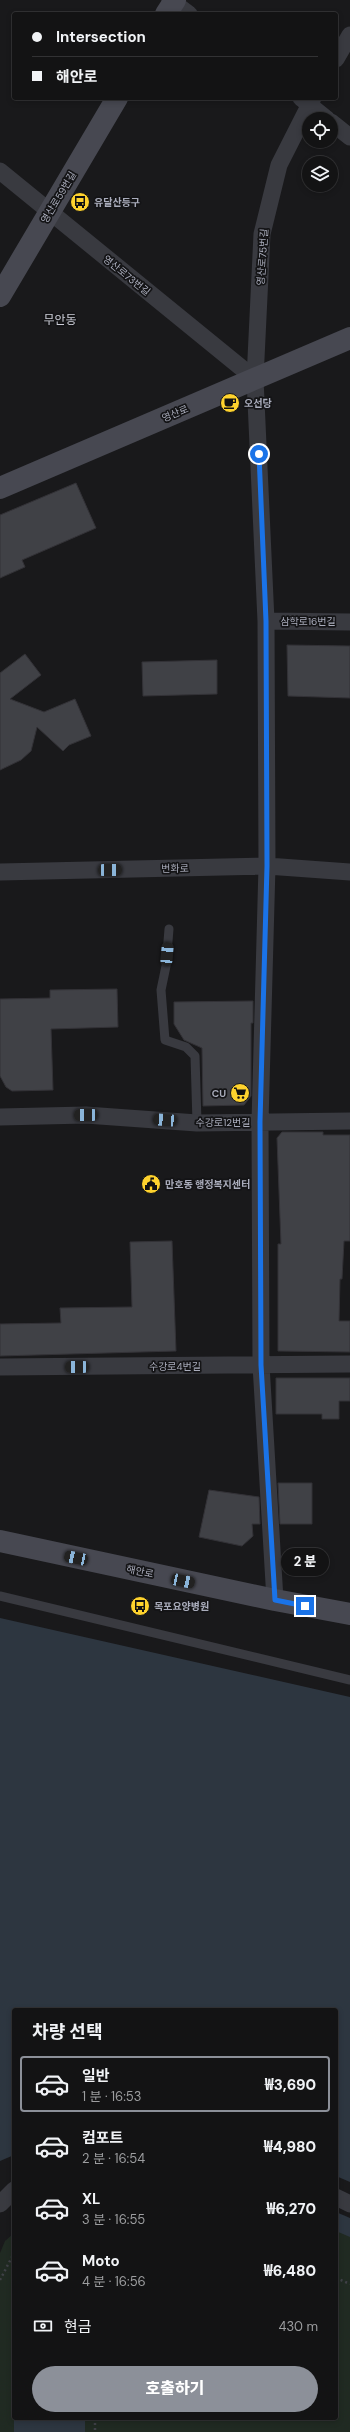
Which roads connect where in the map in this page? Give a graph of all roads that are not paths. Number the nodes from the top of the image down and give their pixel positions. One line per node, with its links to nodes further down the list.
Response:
1 (350, 35): 2 (street)
2 (338, 56)
3 (116, 100): 9 (street, 영산로59번길)
4 (308, 100): 5 (street); 12 (street, 영산로75번길)
5 (320, 112)
6 (338, 128): 7 (street)
7 (350, 138)
8 (0, 171): 9 (street, 영산로73번길)
9 (49, 212): 10 (street, 영산로59번길); 12 (street, 영산로73번길)
10 (0, 296)
11 (350, 338): 12 (street, 영산로)
12 (255, 379): 13 (street, 영산로); 14 (street, 영산로75번길)
13 (0, 488)
14 (266, 621): 15 (street, 삼학로16번길); 16 (street, 영산로75번길)
15 (350, 622)
16 (267, 866): 17 (street, 번화로); 18 (street, 번화로); 23 (street, 영산로75번길)
17 (0, 872)
18 (350, 872)
19 (169, 929): 22 (lane)
20 (0, 1117): 22 (street, 수강로12번길)
21 (350, 1121): 23 (street, 수강로12번길)
22 (197, 1122): 23 (street, 수강로12번길)
23 (260, 1122): 25 (street, 영산로75번길)
24 (350, 1364): 25 (street, 수강로4번길)
25 (261, 1365): 26 (street, 수강로4번길); 29 (street, 영산로75번길)
26 (0, 1367)
27 (0, 1541): 29 (street, 해안로)
28 (0, 1596): 31 (lane)
29 (275, 1600): 30 (street, 해안로)
30 (350, 1614)
31 (350, 1680)
32 (12, 2192): 34 (street)
33 (338, 2198): 35 (street)
34 (0, 2204)
35 (350, 2204)

